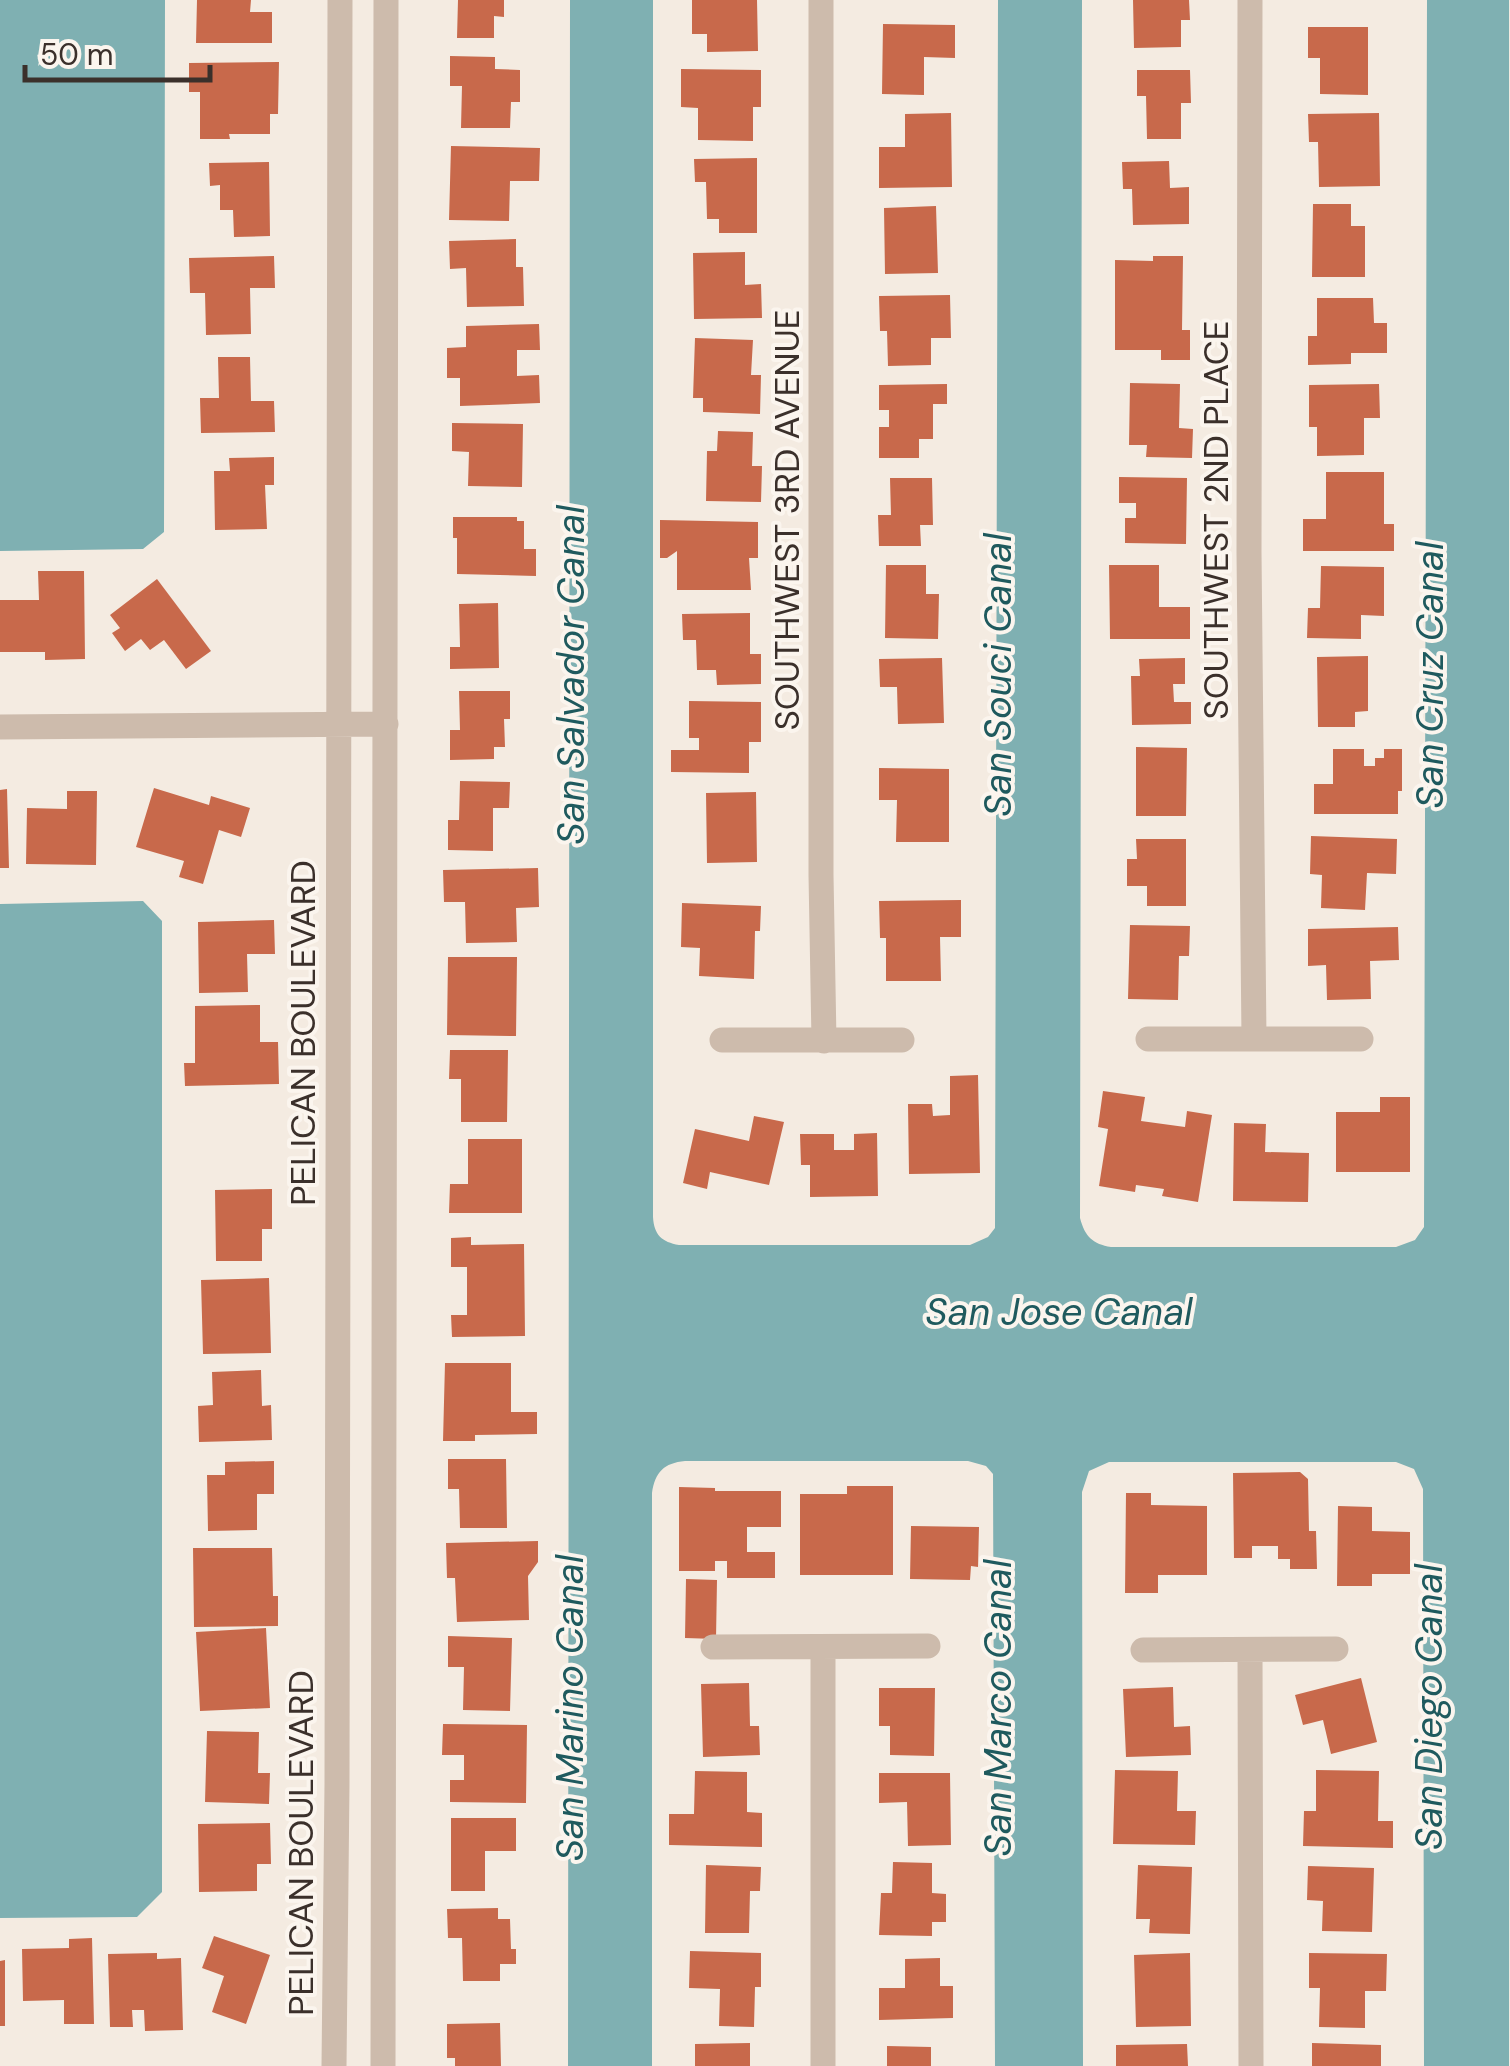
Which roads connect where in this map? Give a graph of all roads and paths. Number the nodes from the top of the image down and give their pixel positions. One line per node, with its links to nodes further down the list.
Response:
1 (340, 0): 5 (street, PELICAN BOULEVARD)
2 (386, 0): 6 (street)
3 (821, 0): 12 (street, SOUTHWEST 3RD AVENUE)
4 (1250, 0): 9 (street, SOUTHWEST 2ND PLACE)
5 (338, 724): 6 (street); 7 (street); 15 (street, PELICAN BOULEVARD)
6 (386, 724): 14 (street)
7 (0, 727)
8 (1148, 1039): 9 (street)
9 (1254, 1039): 10 (street)
10 (1361, 1039)
11 (722, 1040): 12 (street)
12 (824, 1040): 13 (street)
13 (902, 1040)
14 (385, 1376): 15 (street); 23 (street)
15 (338, 1378): 22 (street, PELICAN BOULEVARD)
16 (823, 1646): 17 (street); 18 (street); 24 (street)
17 (928, 1646)
18 (714, 1648)
19 (1336, 1649): 21 (street)
20 (1142, 1650): 21 (street)
21 (1250, 1650): 25 (street)
22 (334, 2066)
23 (383, 2066)
24 (823, 2066)
25 (1251, 2066)

